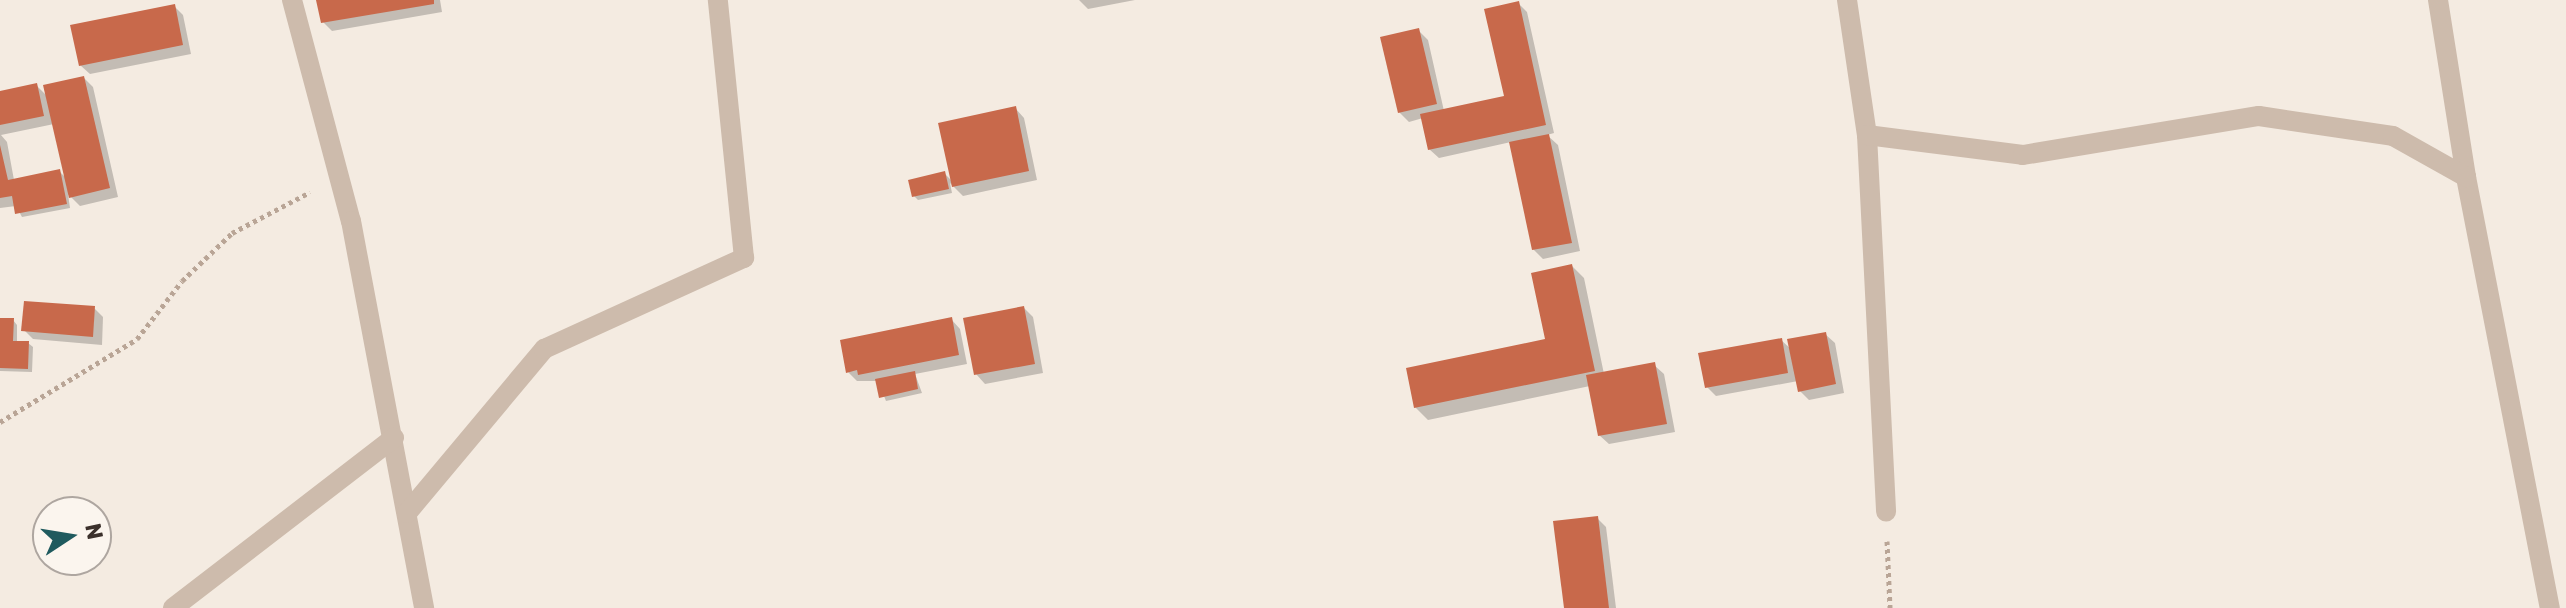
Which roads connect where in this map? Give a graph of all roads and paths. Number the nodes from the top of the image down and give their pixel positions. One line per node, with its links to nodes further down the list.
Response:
1 (292, 0): 6 (street)
2 (718, 0): 11 (street)
3 (1847, 0): 5 (street)
4 (2438, 0): 7 (street)
5 (1867, 135): 7 (street); 10 (street)
6 (339, 177): 8 (path); 9 (street)
7 (2466, 177): 15 (street)
8 (0, 422)
9 (394, 438): 11 (street); 12 (street)
10 (1886, 512): 14 (path)
11 (407, 513): 13 (street)
12 (173, 608)
13 (424, 608)
14 (1890, 608)
15 (2550, 608)

